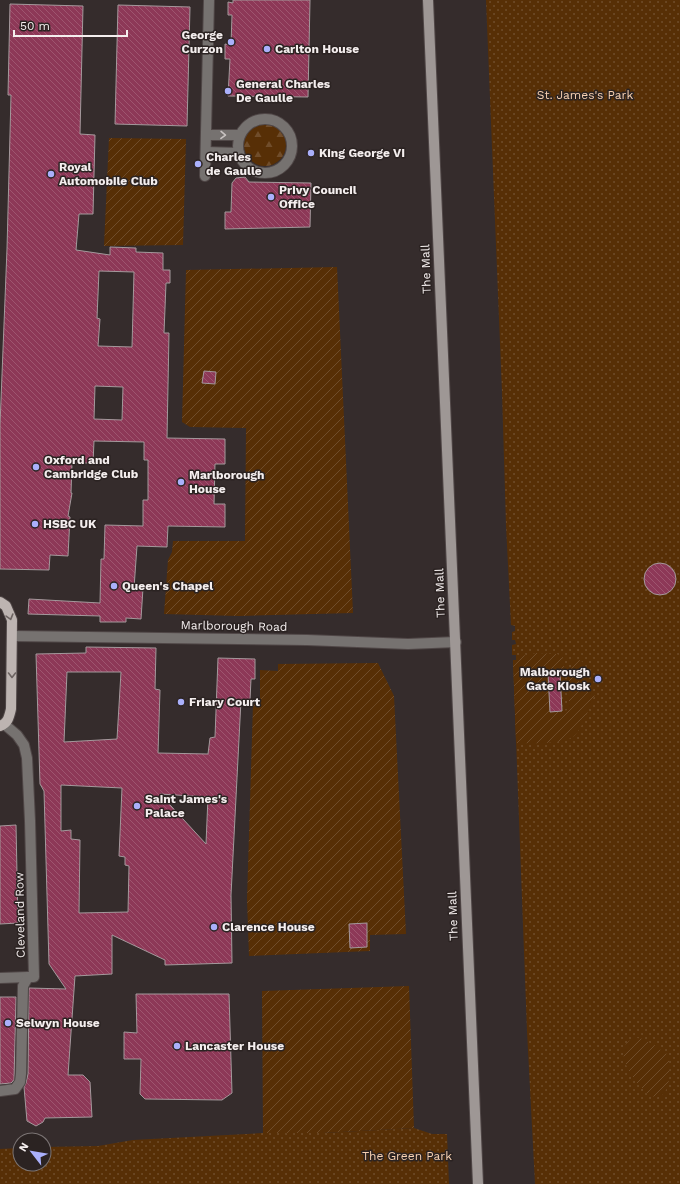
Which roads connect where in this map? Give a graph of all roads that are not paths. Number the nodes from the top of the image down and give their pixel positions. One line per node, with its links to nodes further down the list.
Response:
1 (209, 0): 3 (street)
2 (428, 0): 10 (street, The Mall)
3 (206, 135): 4 (street, one-way to 4); 5 (street)
4 (240, 135): 6 (street); 6 (street)
5 (206, 152): 6 (street); 7 (street)
6 (239, 153)
7 (205, 176)
8 (0, 602): 9 (main road, one-way to 9)
9 (12, 636): 10 (street, Marlborough Road); 11 (main road, one-way to 11)
10 (456, 642): 15 (street, The Mall)
11 (2, 725): 12 (street, Cleveland Row)
12 (28, 977): 13 (street); 14 (street, Cleveland Row)
13 (0, 978)
14 (0, 1091)
15 (478, 1184)

